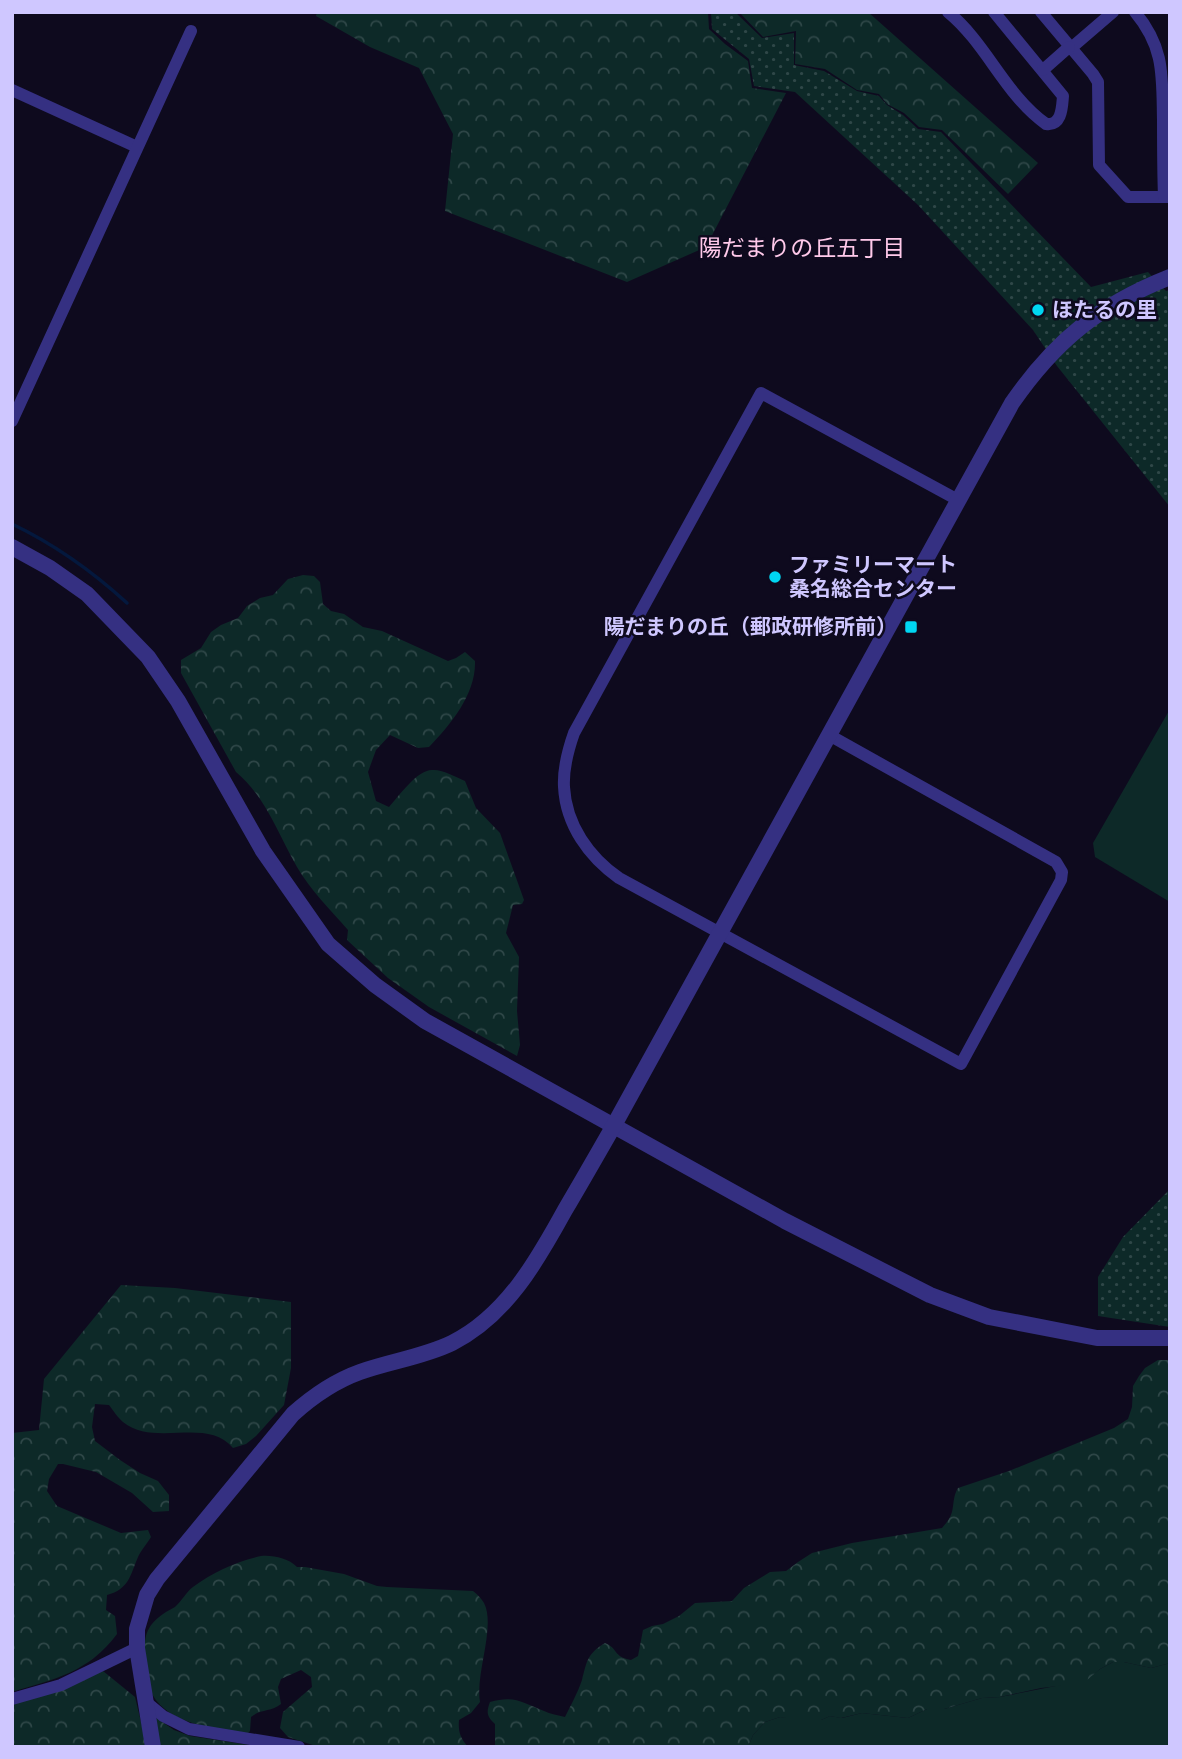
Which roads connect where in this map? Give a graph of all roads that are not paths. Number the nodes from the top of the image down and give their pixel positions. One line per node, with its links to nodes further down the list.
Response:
1 (948, 12): 8 (street)
2 (994, 12): 8 (street)
3 (1041, 12): 7 (street)
4 (1113, 12): 7 (street)
5 (1135, 12): 11 (street)
6 (191, 31): 10 (street)
7 (1070, 48): 8 (street); 11 (street)
8 (1043, 70)
9 (12, 90): 10 (street)
10 (136, 147): 13 (street)
11 (1167, 197)
12 (1170, 277): 14 (street)
13 (12, 421)
14 (958, 499): 16 (street); 17 (street)
15 (12, 547): 18 (street)
16 (828, 735): 17 (street); 17 (street)
17 (720, 933): 18 (street)
18 (613, 1127): 19 (street); 20 (street)
19 (1170, 1338)
20 (136, 1648): 21 (street); 22 (street)
21 (12, 1699)
22 (145, 1701): 23 (street); 24 (street)
23 (153, 1747)
24 (299, 1747)

